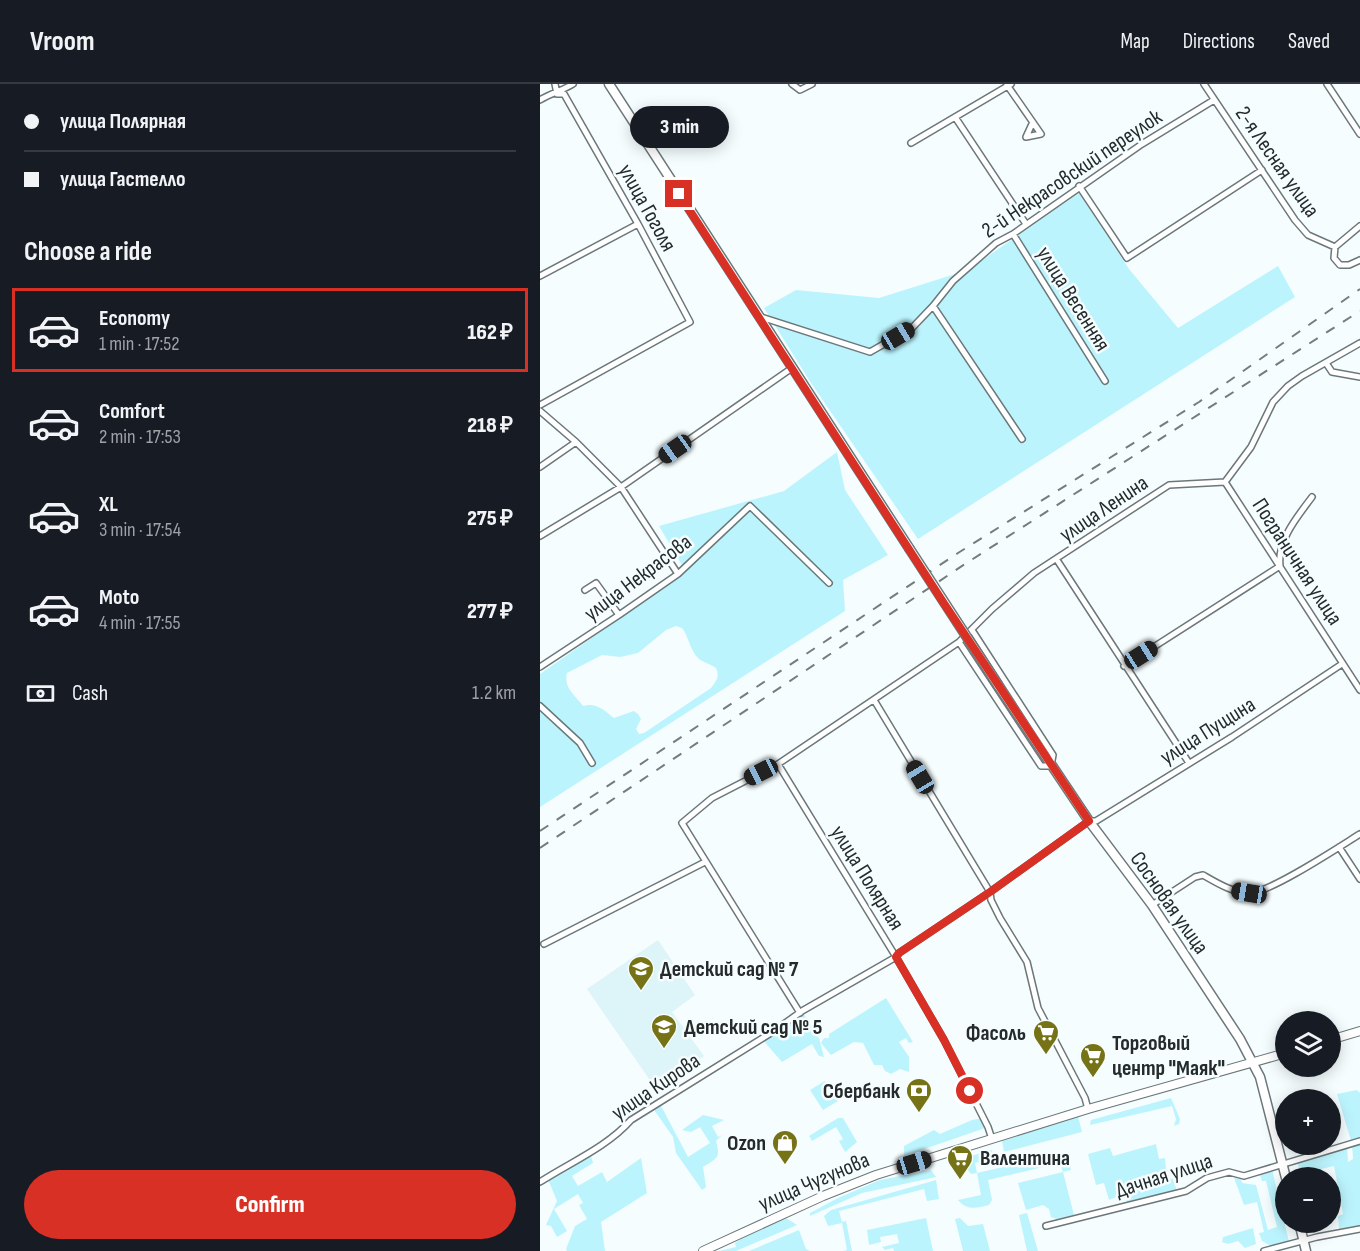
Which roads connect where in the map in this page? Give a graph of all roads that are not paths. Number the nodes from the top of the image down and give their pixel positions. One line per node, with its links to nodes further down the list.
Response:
1 (555, 84): 9 (street)
2 (573, 84): 9 (street)
3 (609, 84): 26 (main road, Сосновая улица)
4 (792, 84): 5 (street)
5 (812, 84)
6 (1204, 84): 11 (street, 2-я Лесная улица)
7 (1327, 84): 14 (street)
8 (1008, 85): 12 (street); 13 (street)
9 (557, 94): 10 (street); 18 (street, улица Гоголя)
10 (540, 100)
11 (1214, 100): 16 (street, 2-я Лесная улица); 17 (street, 2-й Некрасовский переулок)
12 (955, 117): 15 (street); 19 (street)
13 (1032, 124)
14 (1360, 134)
15 (911, 143)
16 (1262, 170): 17 (street); 22 (street, 2-я Лесная улица)
17 (1079, 186): 19 (street, 2-й Некрасовский переулок)
18 (638, 224): 24 (street); 32 (street, улица Гоголя)
19 (1026, 224): 21 (street, 2-й Некрасовский переулок)
20 (1360, 226): 22 (street)
21 (1013, 234): 25 (street, 2-й Некрасовский переулок); 31 (street, улица Весенняя)
22 (1335, 247): 23 (street)
23 (1360, 260)
24 (540, 276)
25 (933, 306): 26 (street, 2-й Некрасовский переулок); 34 (street)
26 (761, 317): 29 (main road, Сосновая улица)
27 (1360, 343): 28 (street)
28 (1326, 363): 30 (street); 37 (street)
29 (792, 368): 38 (street); 58 (main road, Сосновая улица, bridge)
30 (1360, 377)
31 (1105, 381)
32 (540, 405)
33 (540, 411): 35 (street)
34 (1022, 439)
35 (576, 441): 36 (street); 38 (street)
36 (540, 467)
37 (1225, 482): 41 (street, улица Ленина); 42 (street, Пограничная улица)
38 (621, 487): 40 (street); 43 (street)
39 (1312, 497): 42 (street)
40 (540, 536)
41 (1057, 560): 47 (street, улица Ленина); 50 (street)
42 (1280, 566): 49 (street, Пограничная улица); 50 (street)
43 (678, 574): 44 (street, улица Некрасова); 46 (street, улица Некрасова)
44 (829, 583)
45 (585, 590): 46 (street)
46 (619, 615): 51 (street, улица Некрасова)
47 (972, 630): 48 (street, улица Ленина); 58 (street)
48 (959, 642): 53 (street, улица Ленина); 58 (street)
49 (1342, 664): 52 (street, Пограничная улица); 56 (street, улица Пущина)
50 (1124, 666): 56 (street)
51 (540, 667)
52 (1360, 690)
53 (874, 700): 57 (street, улица Ленина); 64 (street)
54 (540, 706): 55 (street)
55 (592, 763)
56 (1189, 763): 59 (street, улица Пущина)
57 (778, 764): 62 (street, улица Ленина); 67 (street, улица Полярная)
58 (1052, 766): 59 (main road, Сосновая улица)
59 (1089, 821): 64 (street, улица Кирова); 65 (main road, Сосновая улица)
60 (1360, 834): 61 (street)
61 (1339, 847): 63 (street); 65 (street)
62 (705, 862): 66 (street); 68 (street)
63 (1360, 879)
64 (990, 892): 67 (street, улица Кирова); 73 (street)
65 (1152, 905): 72 (main road, Сосновая улица)
66 (544, 944)
67 (896, 957): 68 (street, улица Кирова); 74 (street, улица Полярная)
68 (800, 1013): 77 (street, улица Кирова)
69 (1360, 1031): 70 (main road)
70 (1341, 1037)
71 (1275, 1056): 72 (main road, улица Чугунова)
72 (1253, 1063): 73 (main road, улица Чугунова); 76 (main road, Сосновая улица)
73 (1088, 1109): 74 (main road, улица Чугунова)
74 (992, 1139): 82 (main road, улица Чугунова)
75 (1360, 1141): 76 (street, Дачная улица)
76 (1283, 1166): 78 (street, Дачная улица)
77 (540, 1182)
78 (1046, 1226)
79 (1360, 1229): 81 (street)
80 (1302, 1233): 81 (main road)
81 (1304, 1241): 83 (street); 84 (main road)
82 (703, 1251)
83 (1264, 1251)
84 (1306, 1251)

